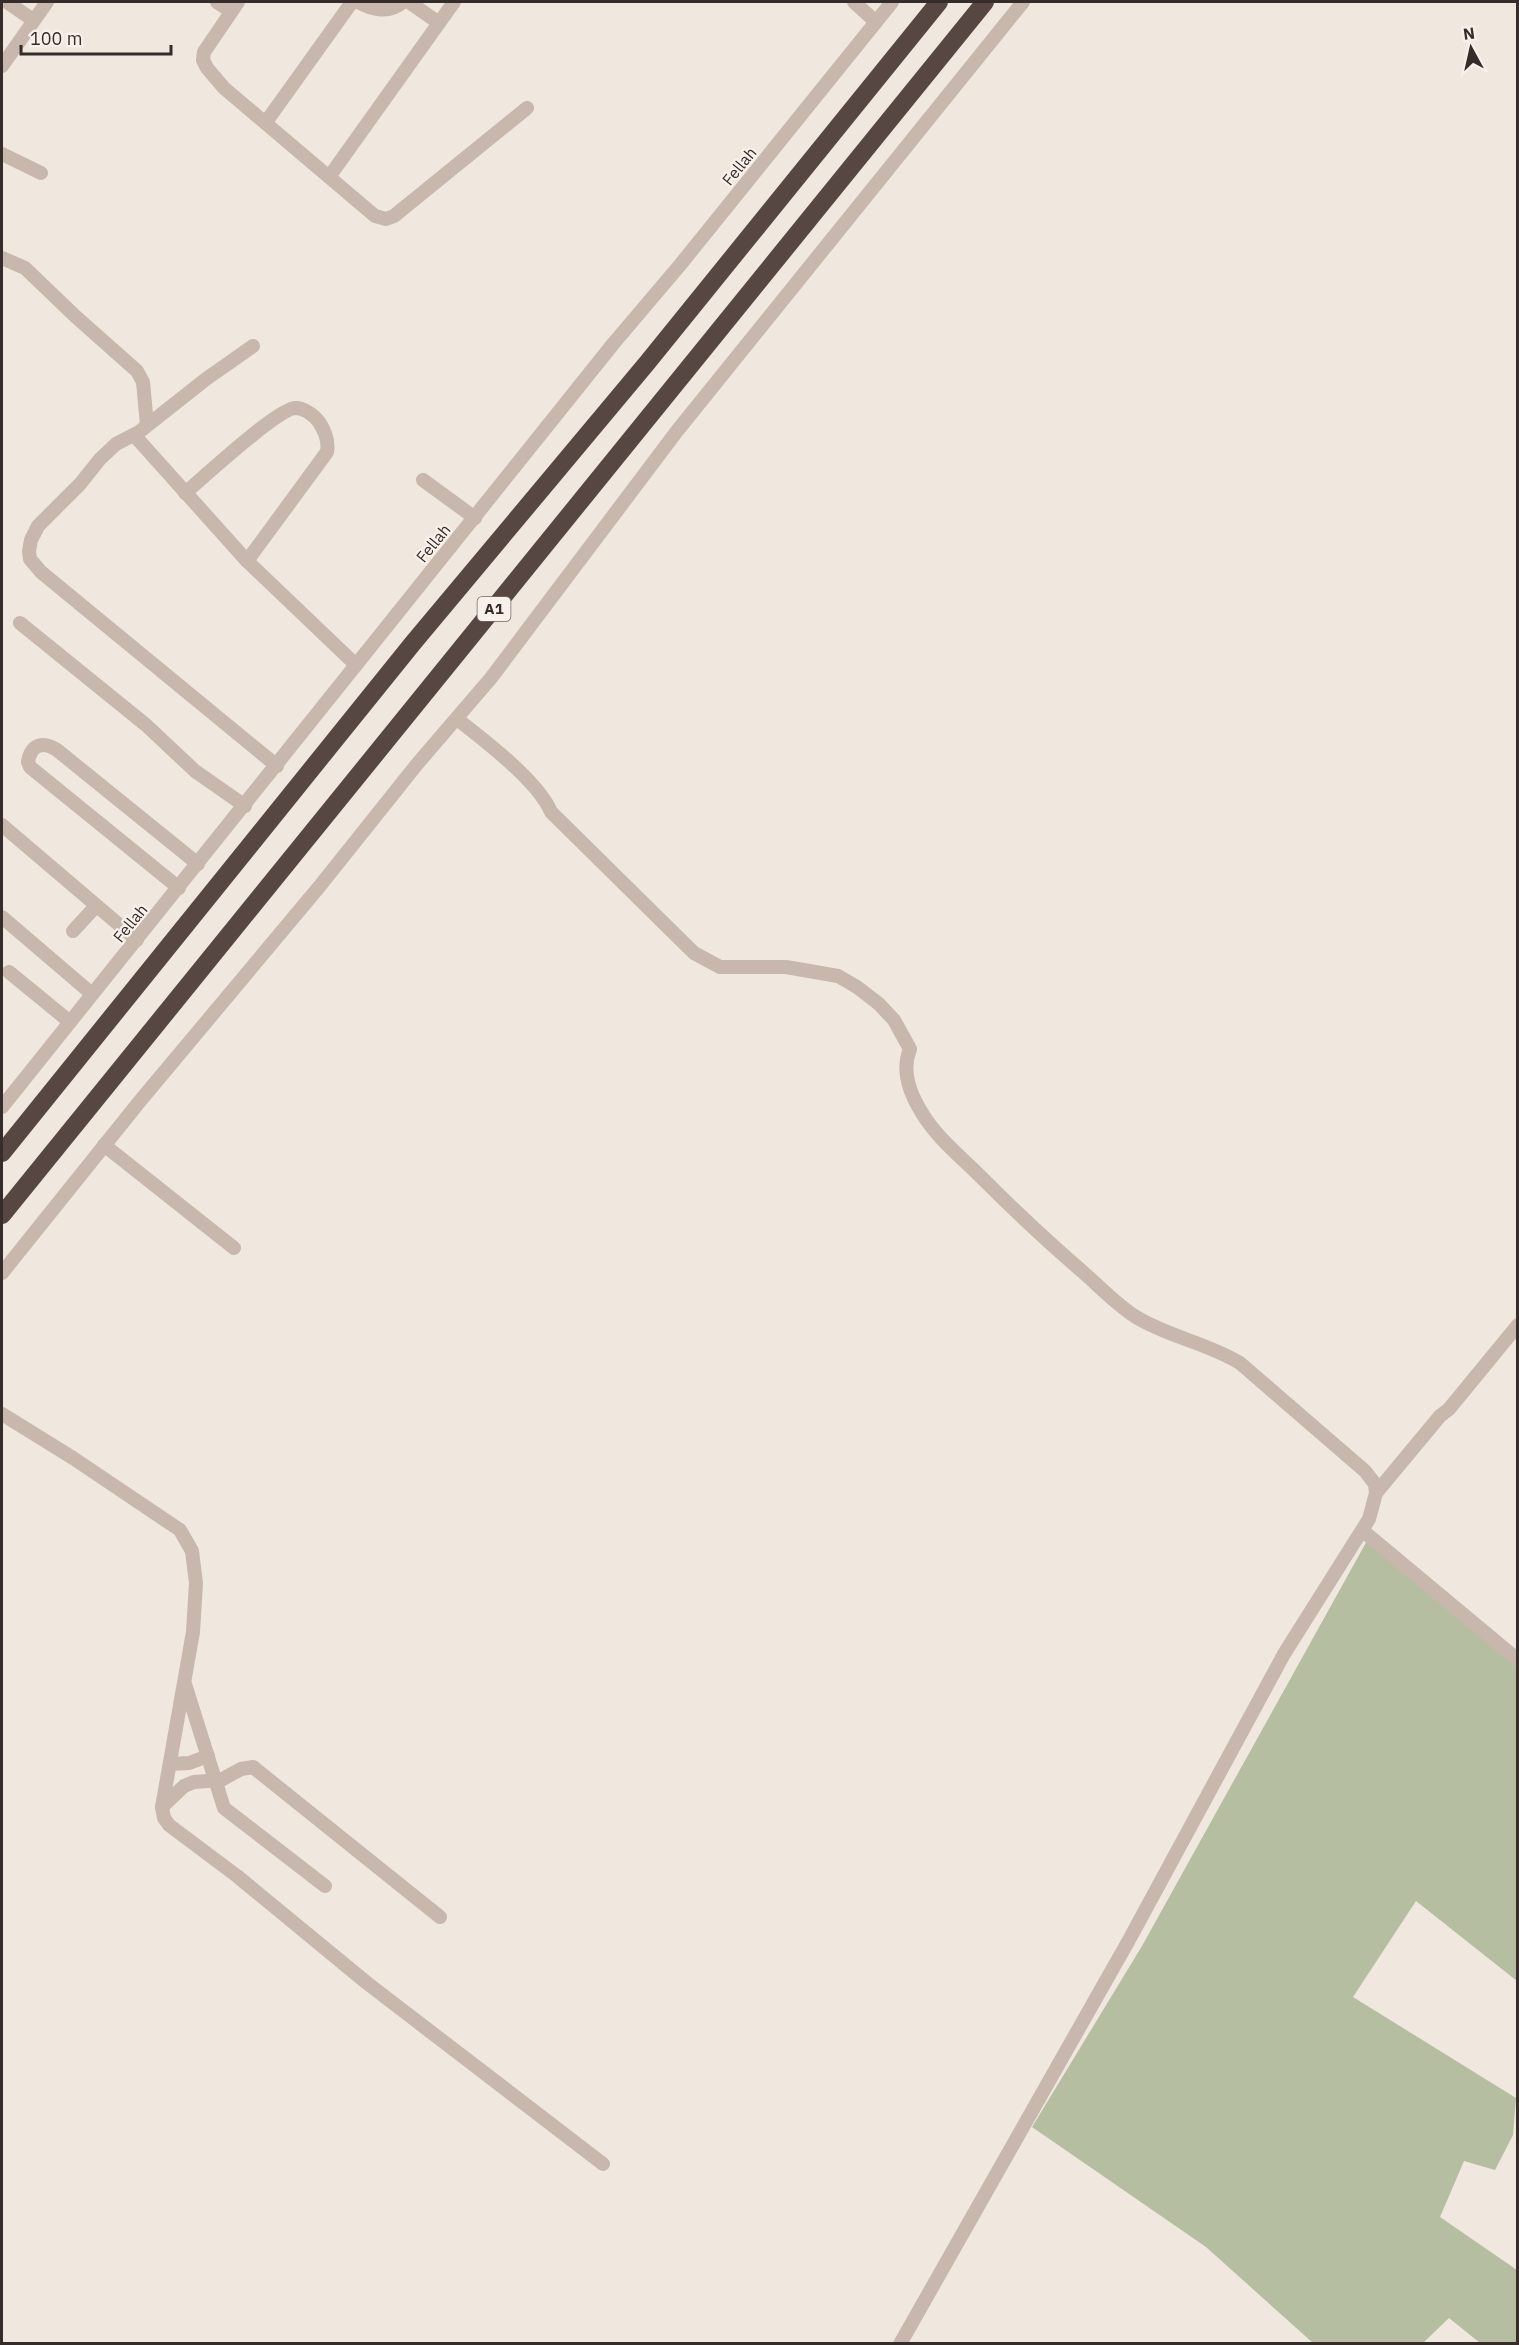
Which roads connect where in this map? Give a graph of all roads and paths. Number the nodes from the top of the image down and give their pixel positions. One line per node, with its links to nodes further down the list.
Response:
1 (7, 2): 15 (street)
2 (47, 2): 15 (street)
3 (217, 2): 14 (street)
4 (352, 2): 20 (street)
5 (358, 2): 6 (street)
6 (403, 2)
7 (409, 2): 17 (street)
8 (454, 2): 17 (street)
9 (854, 2): 16 (street)
10 (892, 2): 16 (street, Fellah)
11 (939, 2): 49 (highway, A1)
12 (985, 2): 50 (highway, A1)
13 (1023, 2): 34 (street)
14 (235, 6): 20 (street)
15 (33, 20): 18 (street)
16 (876, 22): 30 (street, Fellah)
17 (439, 23): 23 (street)
18 (2, 66)
19 (527, 108): 23 (street)
20 (266, 122): 23 (street)
21 (2, 154): 22 (street)
22 (41, 173)
23 (329, 177)
24 (2, 258): 26 (street)
25 (253, 346): 26 (street)
26 (147, 425): 27 (street)
27 (134, 435): 29 (street); 35 (street)
28 (423, 480): 30 (street)
29 (185, 494): 31 (street); 31 (street)
30 (475, 518): 33 (street, Fellah)
31 (247, 561): 33 (street)
32 (20, 622): 36 (street)
33 (356, 665): 35 (street, Fellah)
34 (457, 719): 48 (street); 55 (street)
35 (277, 766): 36 (street, Fellah)
36 (244, 806): 38 (street, Fellah)
37 (2, 825): 40 (street)
38 (198, 864): 39 (street, Fellah); 39 (street)
39 (179, 888): 43 (street, Fellah)
40 (96, 906): 42 (street); 43 (street)
41 (2, 917): 45 (street)
42 (73, 932)
43 (137, 940): 45 (street, Fellah)
44 (9, 972): 46 (street)
45 (92, 994): 46 (street, Fellah)
46 (70, 1022): 47 (street, Fellah)
47 (2, 1107)
48 (104, 1145): 51 (street); 52 (street)
49 (2, 1153)
50 (2, 1215)
51 (234, 1248)
52 (2, 1273)
53 (1518, 1325): 55 (street)
54 (2, 1414): 58 (street)
55 (1376, 1493): 56 (street)
56 (1363, 1531): 57 (street); 66 (street)
57 (1518, 1660)
58 (184, 1682): 59 (street); 60 (street)
59 (208, 1756): 60 (street); 61 (street)
60 (170, 1764): 62 (street)
61 (215, 1781): 62 (street); 63 (street); 64 (street)
62 (162, 1807): 65 (street)
63 (325, 1886)
64 (440, 1917)
65 (603, 2164)
66 (900, 2343)

